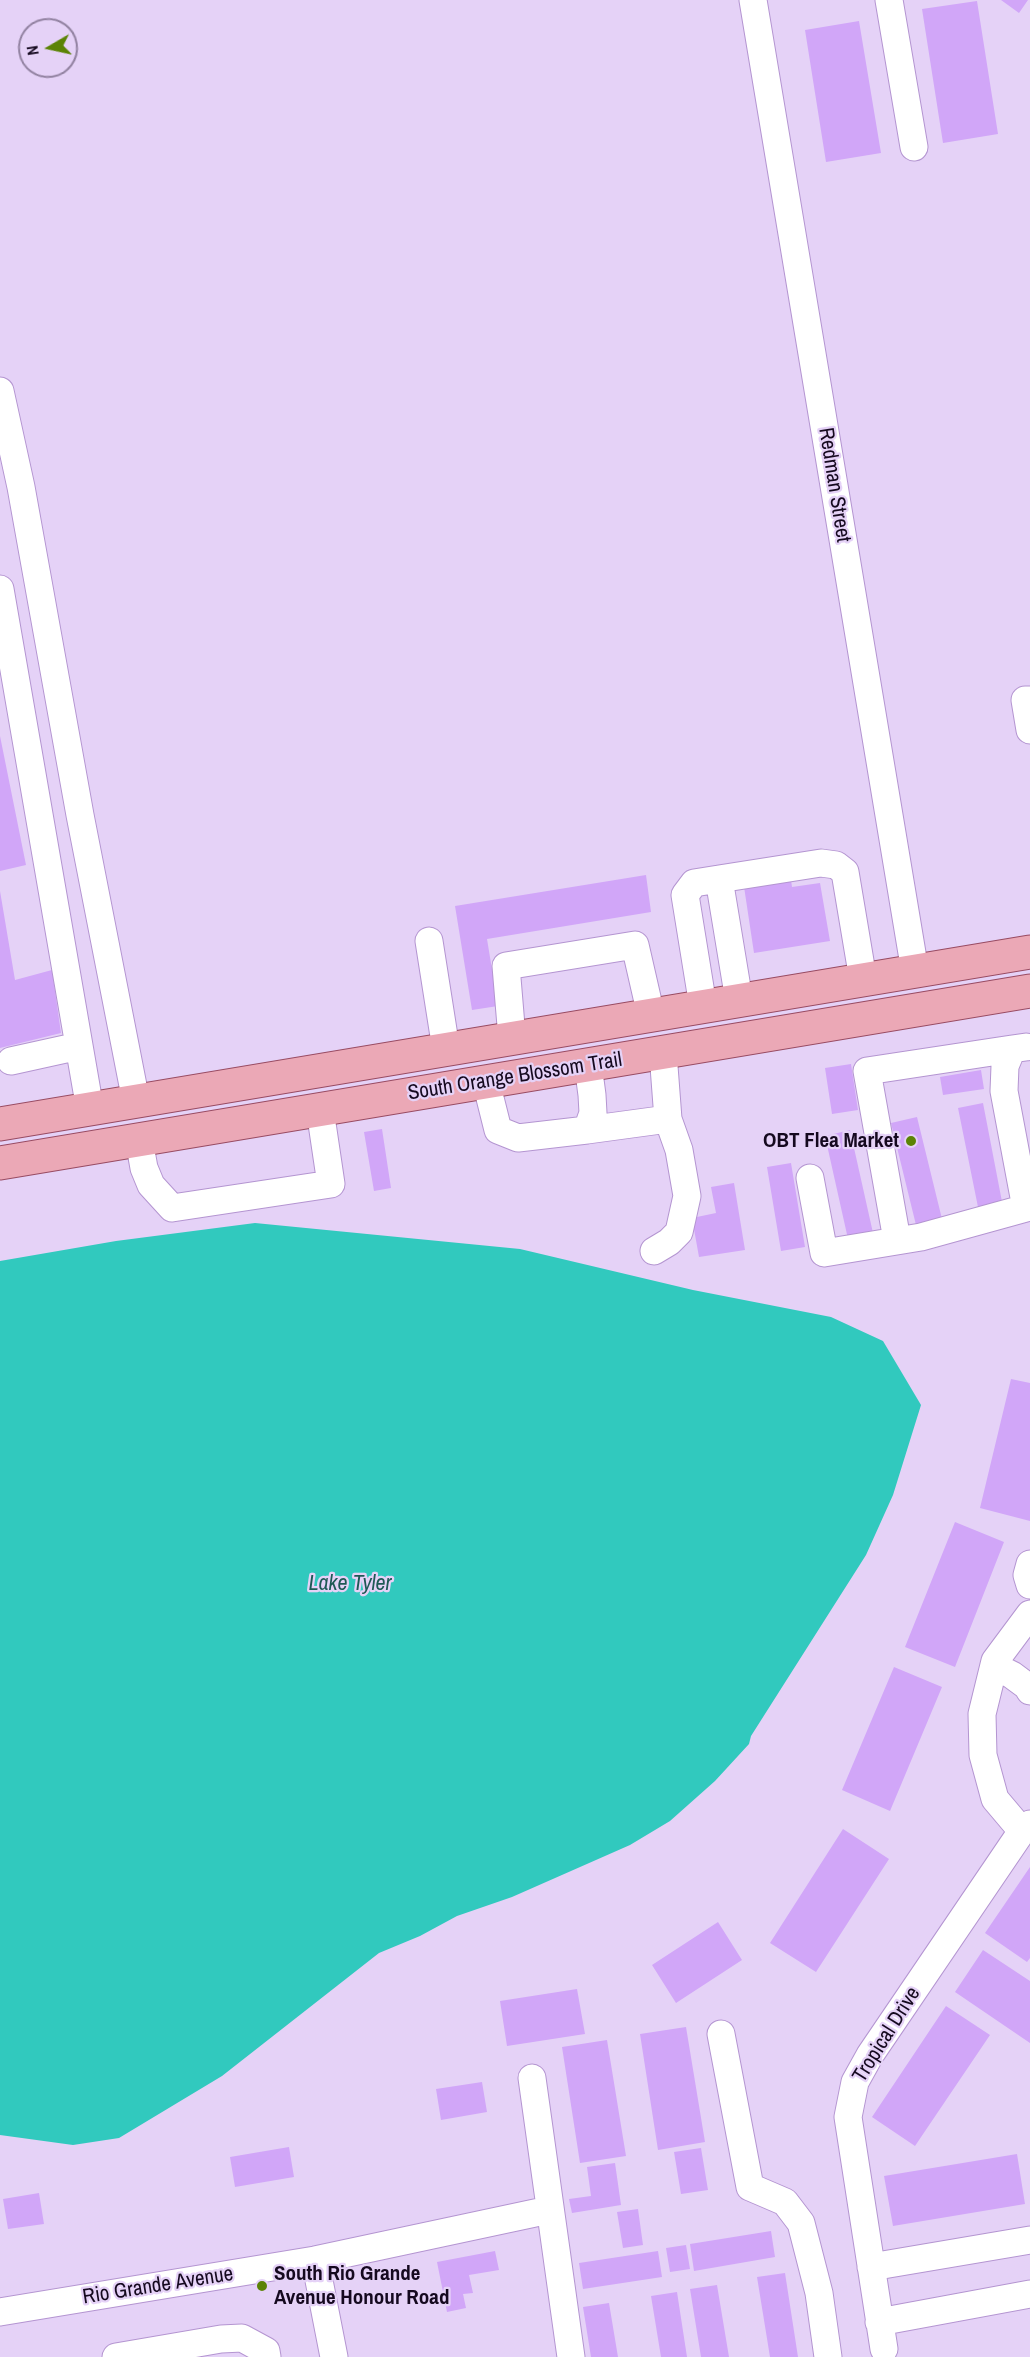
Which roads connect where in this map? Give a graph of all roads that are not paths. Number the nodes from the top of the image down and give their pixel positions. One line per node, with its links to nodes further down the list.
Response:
1 (753, 0): 12 (street, Redman Street)
2 (889, 0): 3 (street)
3 (914, 147)
4 (0, 391): 28 (street)
5 (0, 589): 6 (street)
6 (0, 594): 20 (street)
7 (1030, 700): 8 (street)
8 (1030, 730)
9 (719, 879): 13 (street); 15 (street); 16 (street)
10 (429, 941): 22 (street)
11 (1030, 952): 12 (main road, South Orange Blossom Trail)
12 (915, 971): 13 (main road, South Orange Blossom Trail); 18 (main road)
13 (863, 980): 15 (main road, South Orange Blossom Trail)
14 (1030, 992): 18 (main road, South Orange Blossom Trail)
15 (739, 1000): 16 (main road, South Orange Blossom Trail)
16 (703, 1006): 17 (main road, South Orange Blossom Trail)
17 (651, 1015): 19 (main road, South Orange Blossom Trail); 19 (street)
18 (850, 1022): 23 (main road, South Orange Blossom Trail)
19 (512, 1038): 22 (main road, South Orange Blossom Trail)
20 (79, 1046): 24 (street); 29 (street)
21 (1021, 1048): 37 (street); 38 (street)
22 (447, 1049): 27 (main road, South Orange Blossom Trail)
23 (663, 1053): 25 (main road, South Orange Blossom Trail); 31 (street)
24 (11, 1061)
25 (588, 1065): 26 (main road, South Orange Blossom Trail); 33 (street)
26 (486, 1082): 30 (main road, South Orange Blossom Trail); 33 (street)
27 (212, 1089): 28 (main road, South Orange Blossom Trail); 34 (main road)
28 (136, 1101): 29 (main road, South Orange Blossom Trail)
29 (90, 1109): 32 (main road, South Orange Blossom Trail); 35 (main road)
30 (320, 1110): 34 (main road, South Orange Blossom Trail); 34 (street)
31 (668, 1119): 33 (street); 39 (street)
32 (0, 1124)
33 (587, 1130)
34 (139, 1140): 35 (main road, South Orange Blossom Trail)
35 (10, 1162)
36 (810, 1178): 38 (street)
37 (1028, 1208): 38 (street)
38 (897, 1240)
39 (654, 1251)
40 (1030, 1564): 41 (street)
41 (1030, 1585)
42 (1030, 1614): 43 (street)
43 (994, 1666): 44 (street); 45 (street)
44 (1030, 1691)
45 (1026, 1827): 51 (street, Tropical Drive)
46 (721, 2034): 60 (street)
47 (532, 2078): 48 (street)
48 (549, 2210): 50 (street, Rio Grande Avenue); 59 (street)
49 (1030, 2240): 51 (street)
50 (315, 2260): 53 (street, Rio Grande Avenue); 58 (street)
51 (871, 2268): 54 (street, Tropical Drive)
52 (1030, 2294): 54 (street)
53 (0, 2312)
54 (879, 2322): 55 (street, Tropical Drive)
55 (884, 2349)
56 (116, 2357): 57 (street)
57 (267, 2357)
58 (334, 2357)
59 (571, 2357)
60 (828, 2357)

